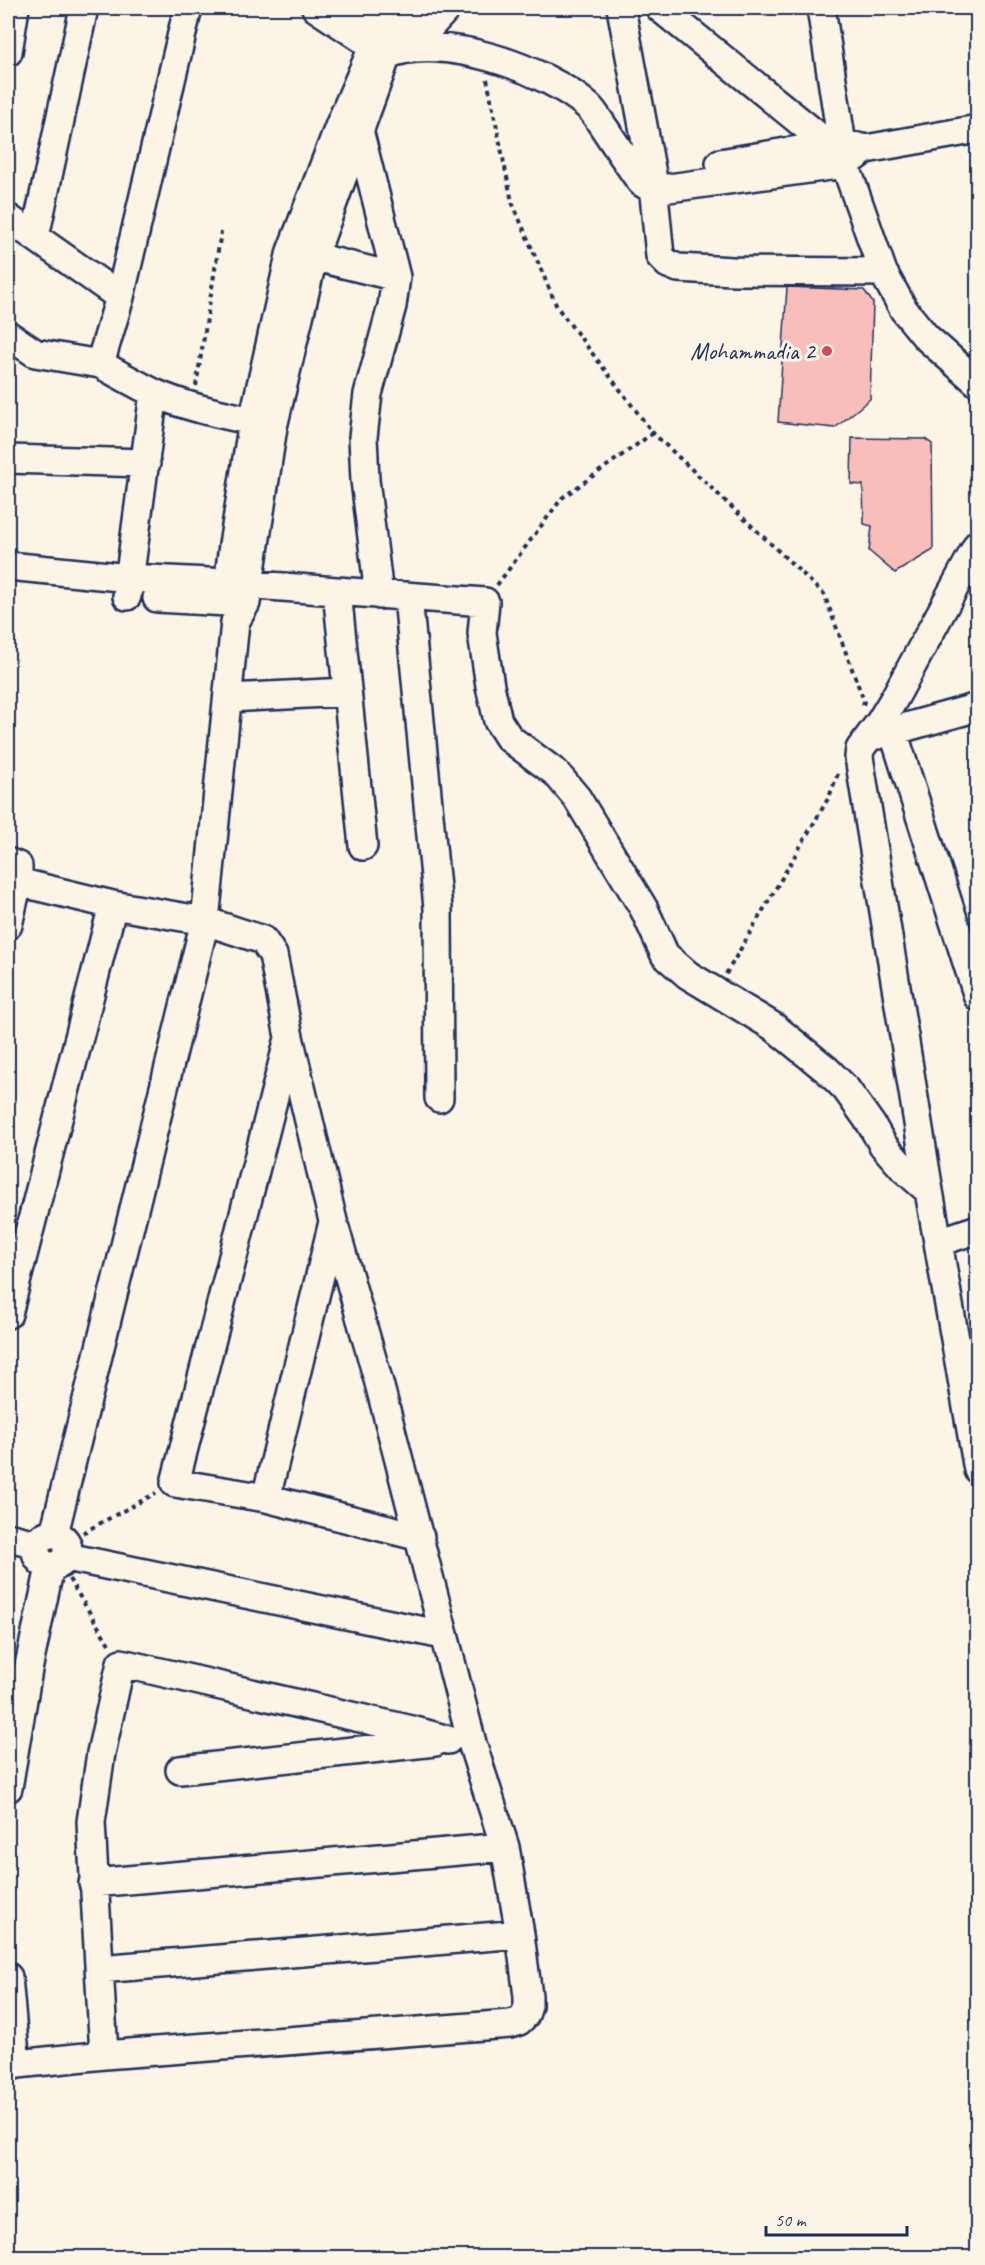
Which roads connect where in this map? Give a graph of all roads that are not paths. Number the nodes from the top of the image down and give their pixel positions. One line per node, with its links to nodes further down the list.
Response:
1 (15, 8): 12 (street)
2 (84, 8): 18 (street)
3 (188, 8): 22 (street)
4 (316, 8): 11 (street)
5 (355, 8): 11 (street)
6 (413, 8): 11 (street)
7 (447, 8): 11 (street)
8 (621, 8): 16 (street)
9 (660, 8): 15 (street)
10 (820, 9): 15 (street)
11 (392, 38): 13 (street); 16 (street)
12 (8, 52)
13 (350, 129): 19 (street); 21 (street)
14 (978, 129): 15 (street)
15 (845, 150): 16 (street); 20 (street)
16 (649, 182): 20 (street)
17 (8, 218): 18 (street)
18 (35, 237): 22 (street)
19 (302, 254): 21 (street); 29 (street); 37 (street)
20 (883, 272): 27 (street)
21 (396, 277): 36 (street)
22 (120, 297): 26 (street)
23 (8, 335): 25 (street)
24 (8, 351): 25 (street)
25 (35, 353): 26 (street)
26 (100, 364): 28 (street)
27 (978, 383)
28 (154, 393): 29 (street); 31 (street)
29 (254, 422): 37 (street)
30 (8, 459): 31 (street)
31 (146, 464): 35 (street)
32 (978, 544): 44 (street)
33 (8, 566): 35 (street)
34 (8, 584): 35 (street)
35 (128, 587): 37 (street)
36 (379, 595): 38 (street); 39 (street)
37 (237, 599): 38 (street); 41 (street)
38 (338, 600): 39 (street); 40 (street)
39 (408, 605): 52 (street); 53 (street)
40 (347, 692): 41 (street); 45 (street)
41 (229, 698): 48 (street)
42 (978, 707): 43 (street)
43 (893, 731): 44 (street); 50 (street)
44 (867, 739): 53 (street)
45 (363, 846)
46 (13, 872): 47 (street); 49 (street)
47 (113, 905): 48 (street); 57 (street)
48 (205, 921): 51 (street); 62 (street)
49 (8, 925)
50 (978, 998)
51 (289, 1037): 54 (street); 59 (street)
52 (439, 1098)
53 (929, 1191): 56 (street)
54 (333, 1221): 59 (street); 61 (street)
55 (978, 1229): 56 (street)
56 (939, 1242): 58 (street)
57 (8, 1314)
58 (978, 1470)
59 (266, 1498): 61 (street)
60 (8, 1537): 62 (street)
61 (420, 1538): 63 (street)
62 (56, 1551): 63 (street); 64 (street)
63 (443, 1635): 65 (street)
64 (18, 1668): 67 (street)
65 (460, 1742): 66 (street); 68 (street); 69 (street)
66 (180, 1770)
67 (8, 1788)
68 (505, 1847): 69 (street); 70 (street)
69 (93, 1883): 71 (street)
70 (520, 1934): 71 (street); 73 (street)
71 (100, 1969): 73 (street)
72 (8, 1977): 74 (street)
73 (104, 2055): 74 (street)
74 (12, 2065)

